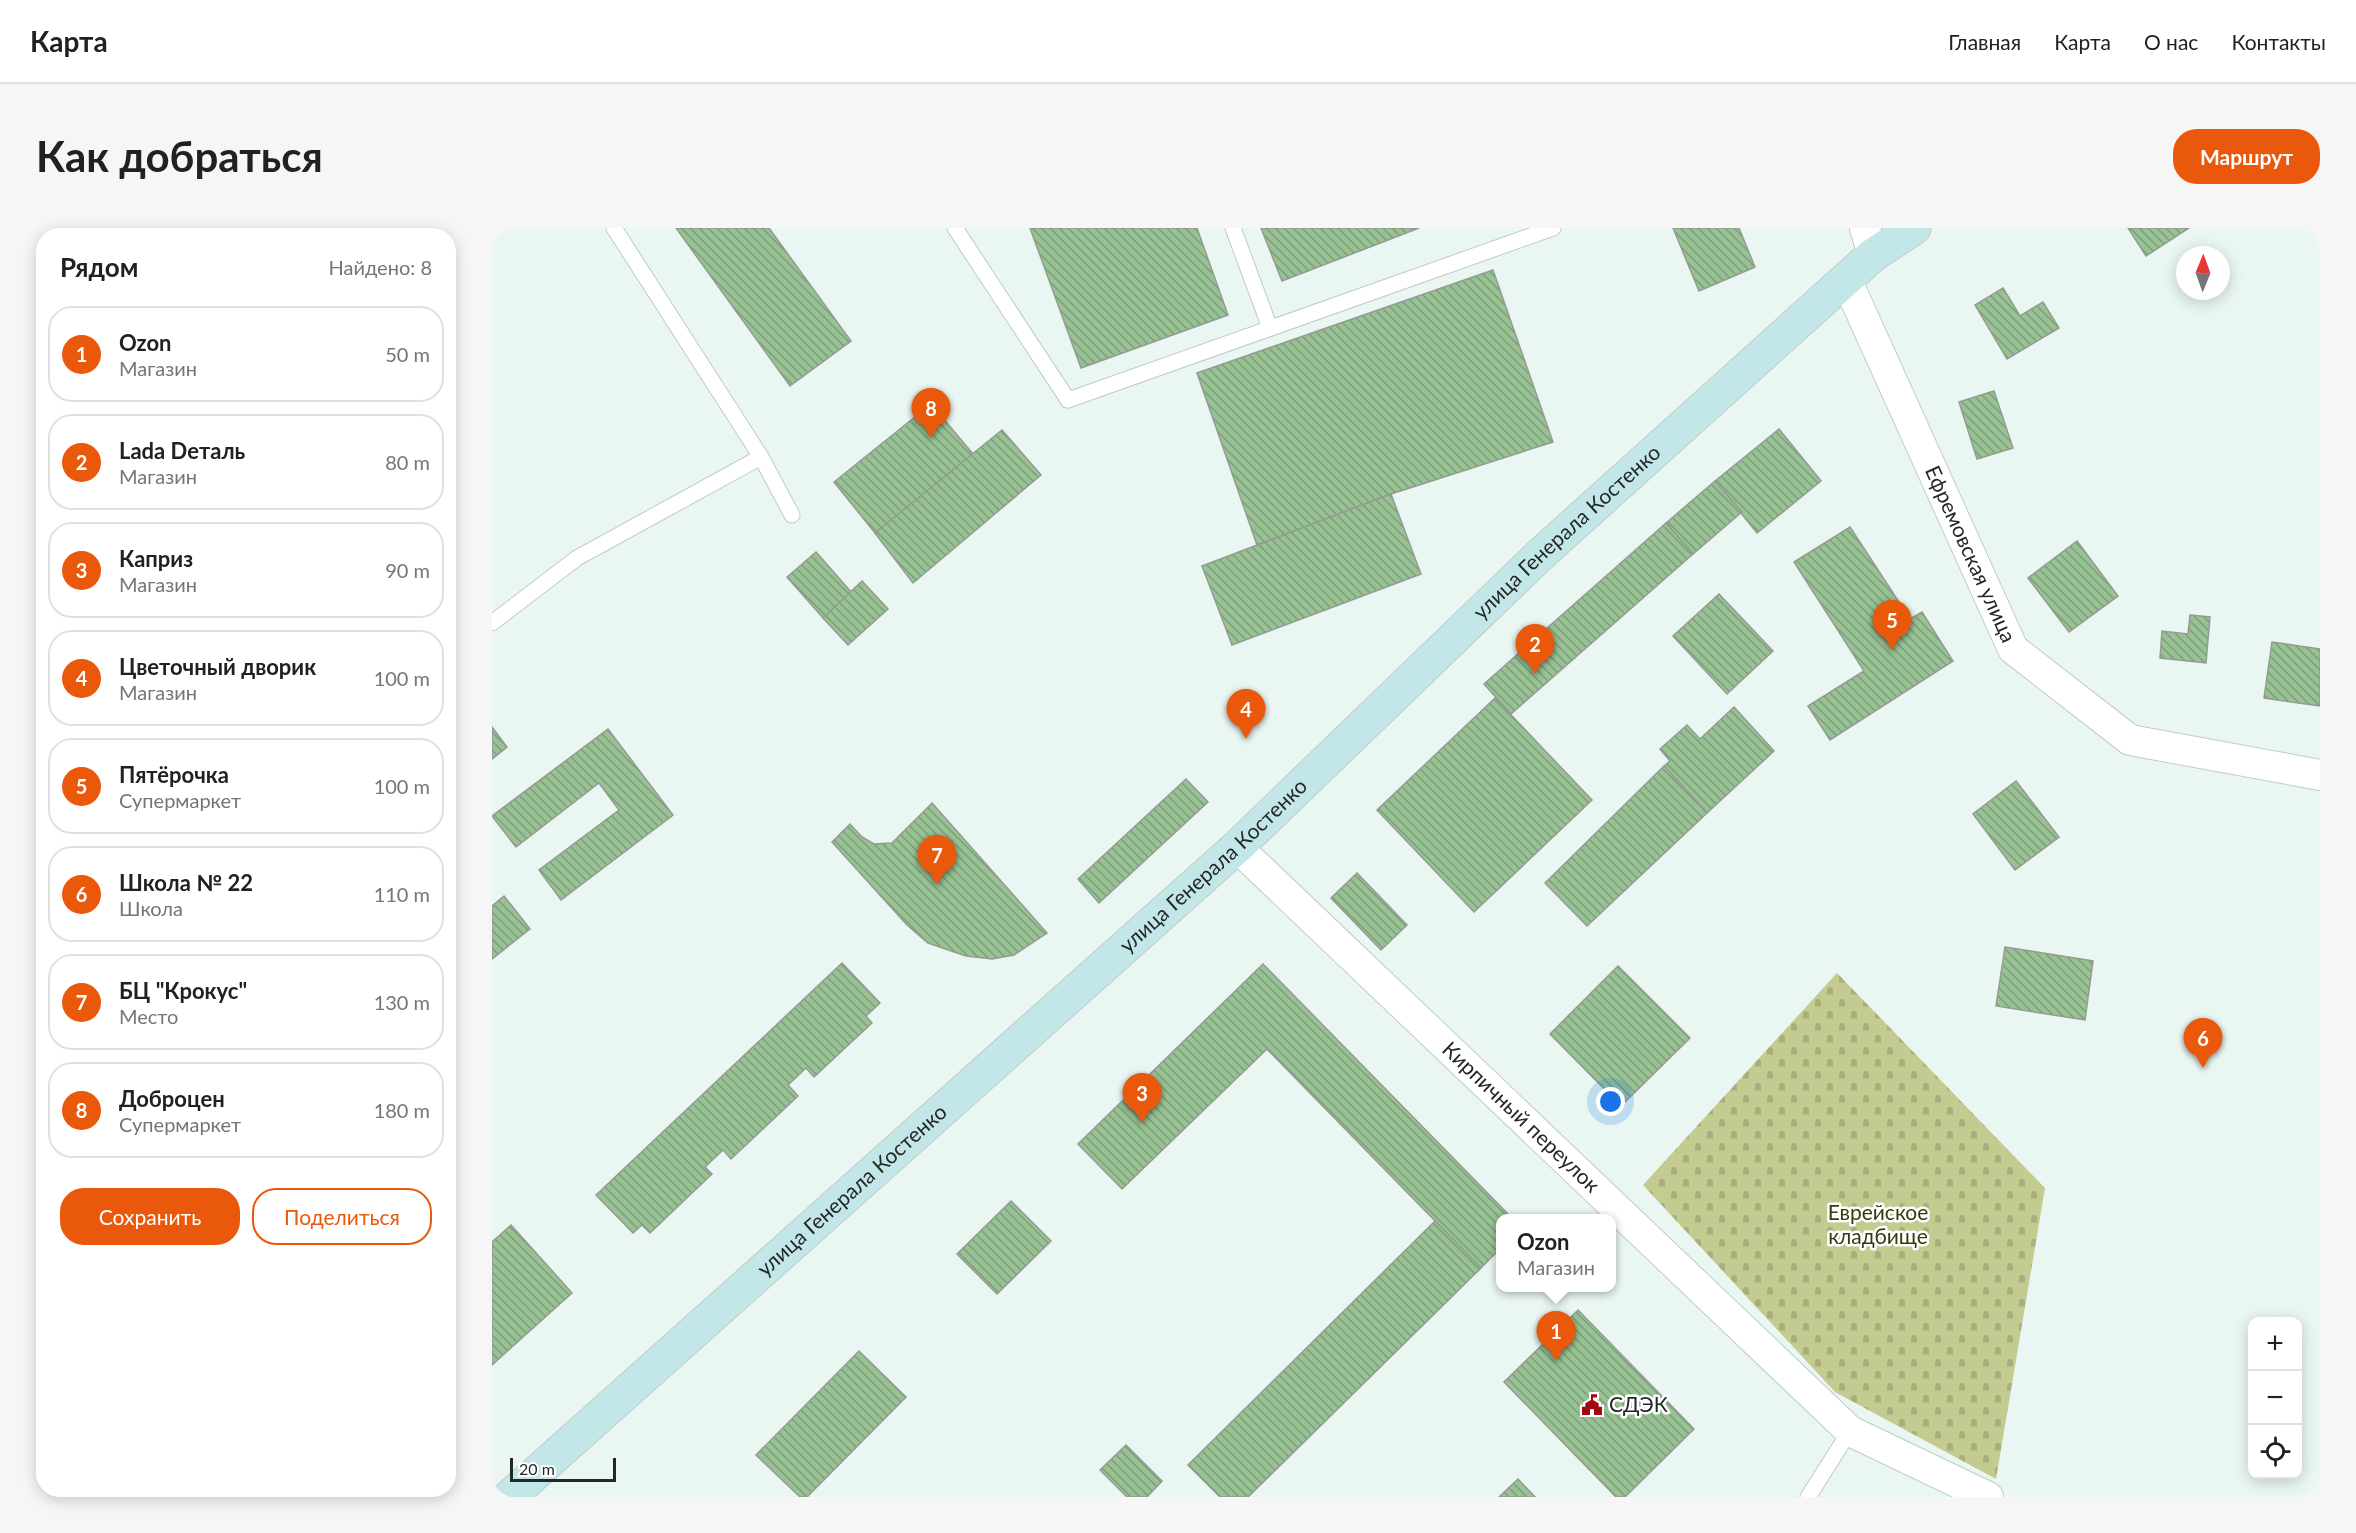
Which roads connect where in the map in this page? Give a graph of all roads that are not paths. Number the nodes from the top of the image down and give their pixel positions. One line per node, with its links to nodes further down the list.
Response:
1 (615, 228): 9 (lane)
2 (955, 228): 8 (lane)
3 (1233, 228): 8 (lane)
4 (1553, 228): 8 (lane)
5 (1914, 228): 6 (main road, улица Генерала Костенко)
6 (1869, 242): 7 (main road, улица Генерала Костенко)
7 (1846, 279): 12 (street, Ефремовская улица); 13 (main road, улица Генерала Костенко)
8 (1270, 328)
9 (760, 457): 10 (lane); 11 (lane)
10 (792, 515)
11 (492, 623)
12 (2320, 775)
13 (1237, 847): 14 (street, Кирпичный переулок); 15 (main road, улица Генерала Костенко)
14 (1850, 1431): 16 (lane); 17 (street, Кирпичный переулок)
15 (509, 1497)
16 (1808, 1497)
17 (1988, 1497)

